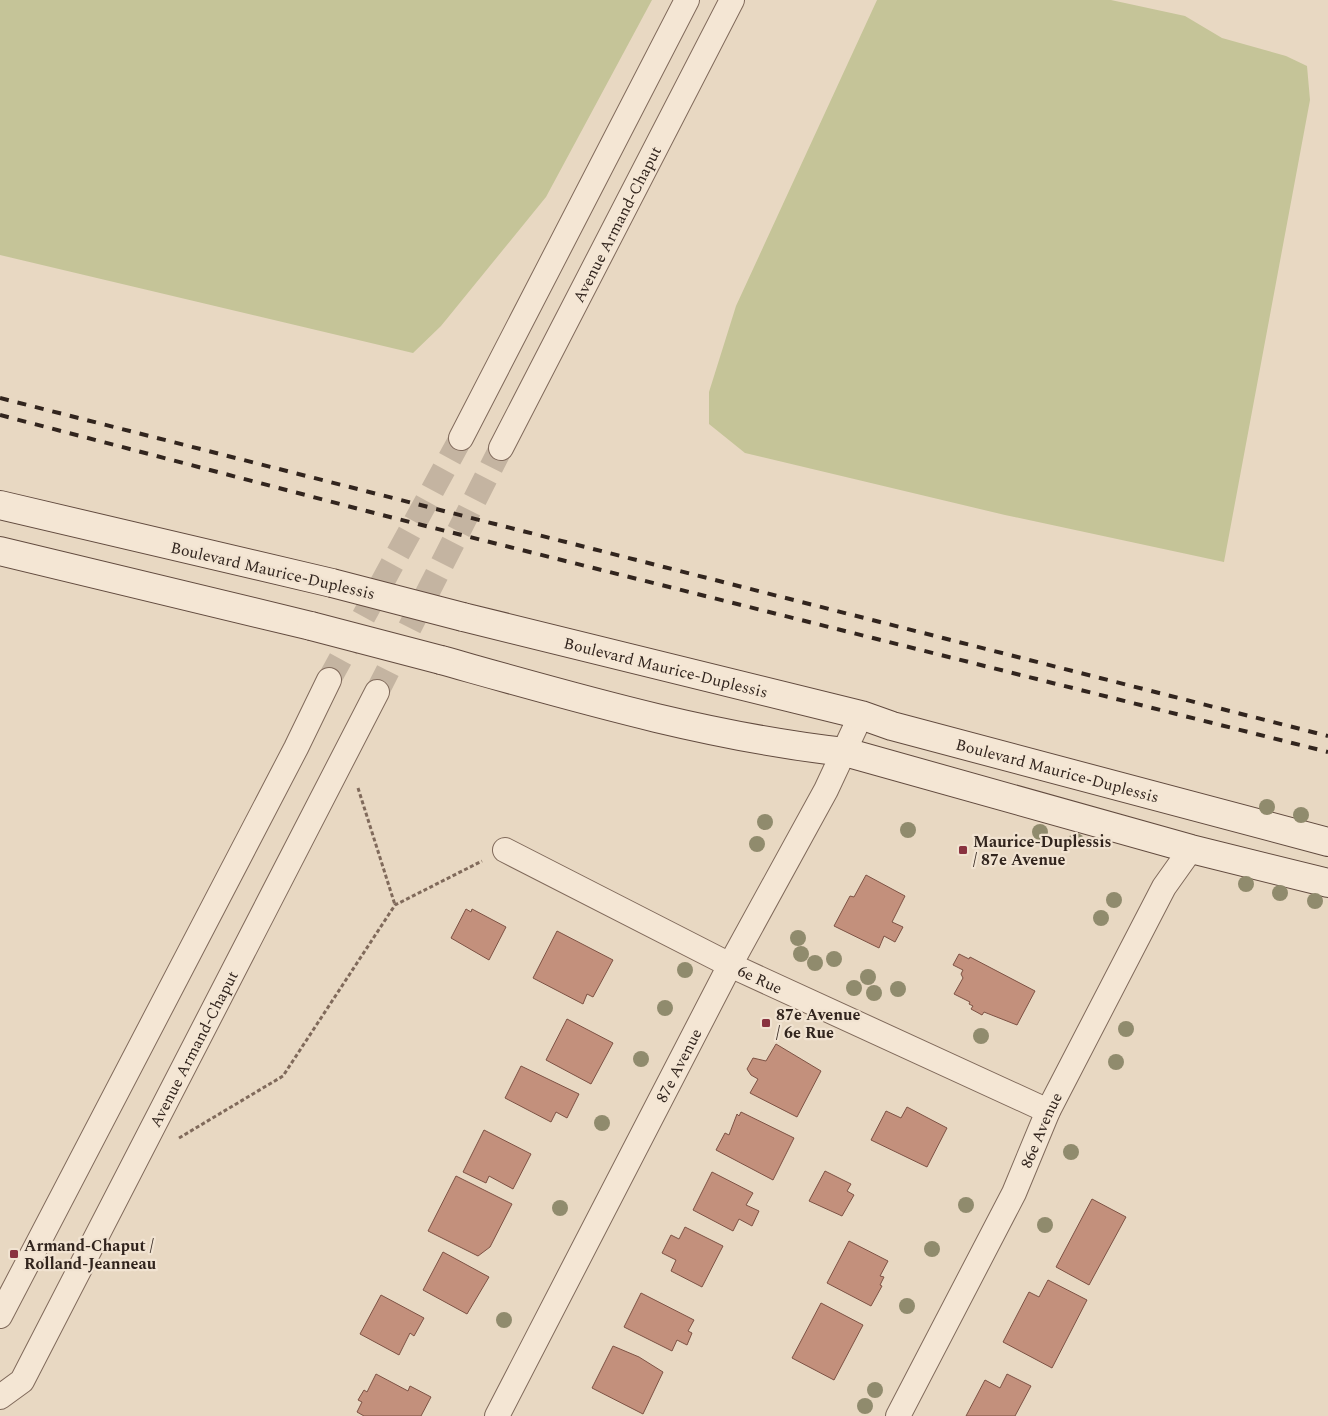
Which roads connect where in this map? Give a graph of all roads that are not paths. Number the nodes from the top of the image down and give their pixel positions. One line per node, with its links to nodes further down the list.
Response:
1 (687, 0): 3 (street)
2 (732, 0): 4 (street, Avenue Armand-Chaput)
3 (461, 438)
4 (502, 448)
5 (1, 509): 9 (street, Boulevard Maurice-Duplessis, bridge)
6 (0, 551): 10 (street, bridge)
7 (329, 680): 17 (street)
8 (377, 692): 18 (street, Avenue Armand-Chaput)
9 (861, 715): 10 (street, 87e Avenue); 11 (street, Boulevard Maurice-Duplessis)
10 (845, 752): 12 (street); 15 (street, 87e Avenue)
11 (1328, 842)
12 (1191, 849): 14 (street); 16 (street, 86e Avenue)
13 (505, 850): 15 (street, 6e Rue)
14 (1328, 883)
15 (730, 965): 16 (street, 6e Rue); 19 (street, 87e Avenue)
16 (1048, 1111): 20 (street, 86e Avenue)
17 (0, 1316)
18 (0, 1397)
19 (497, 1416)
20 (898, 1416)

